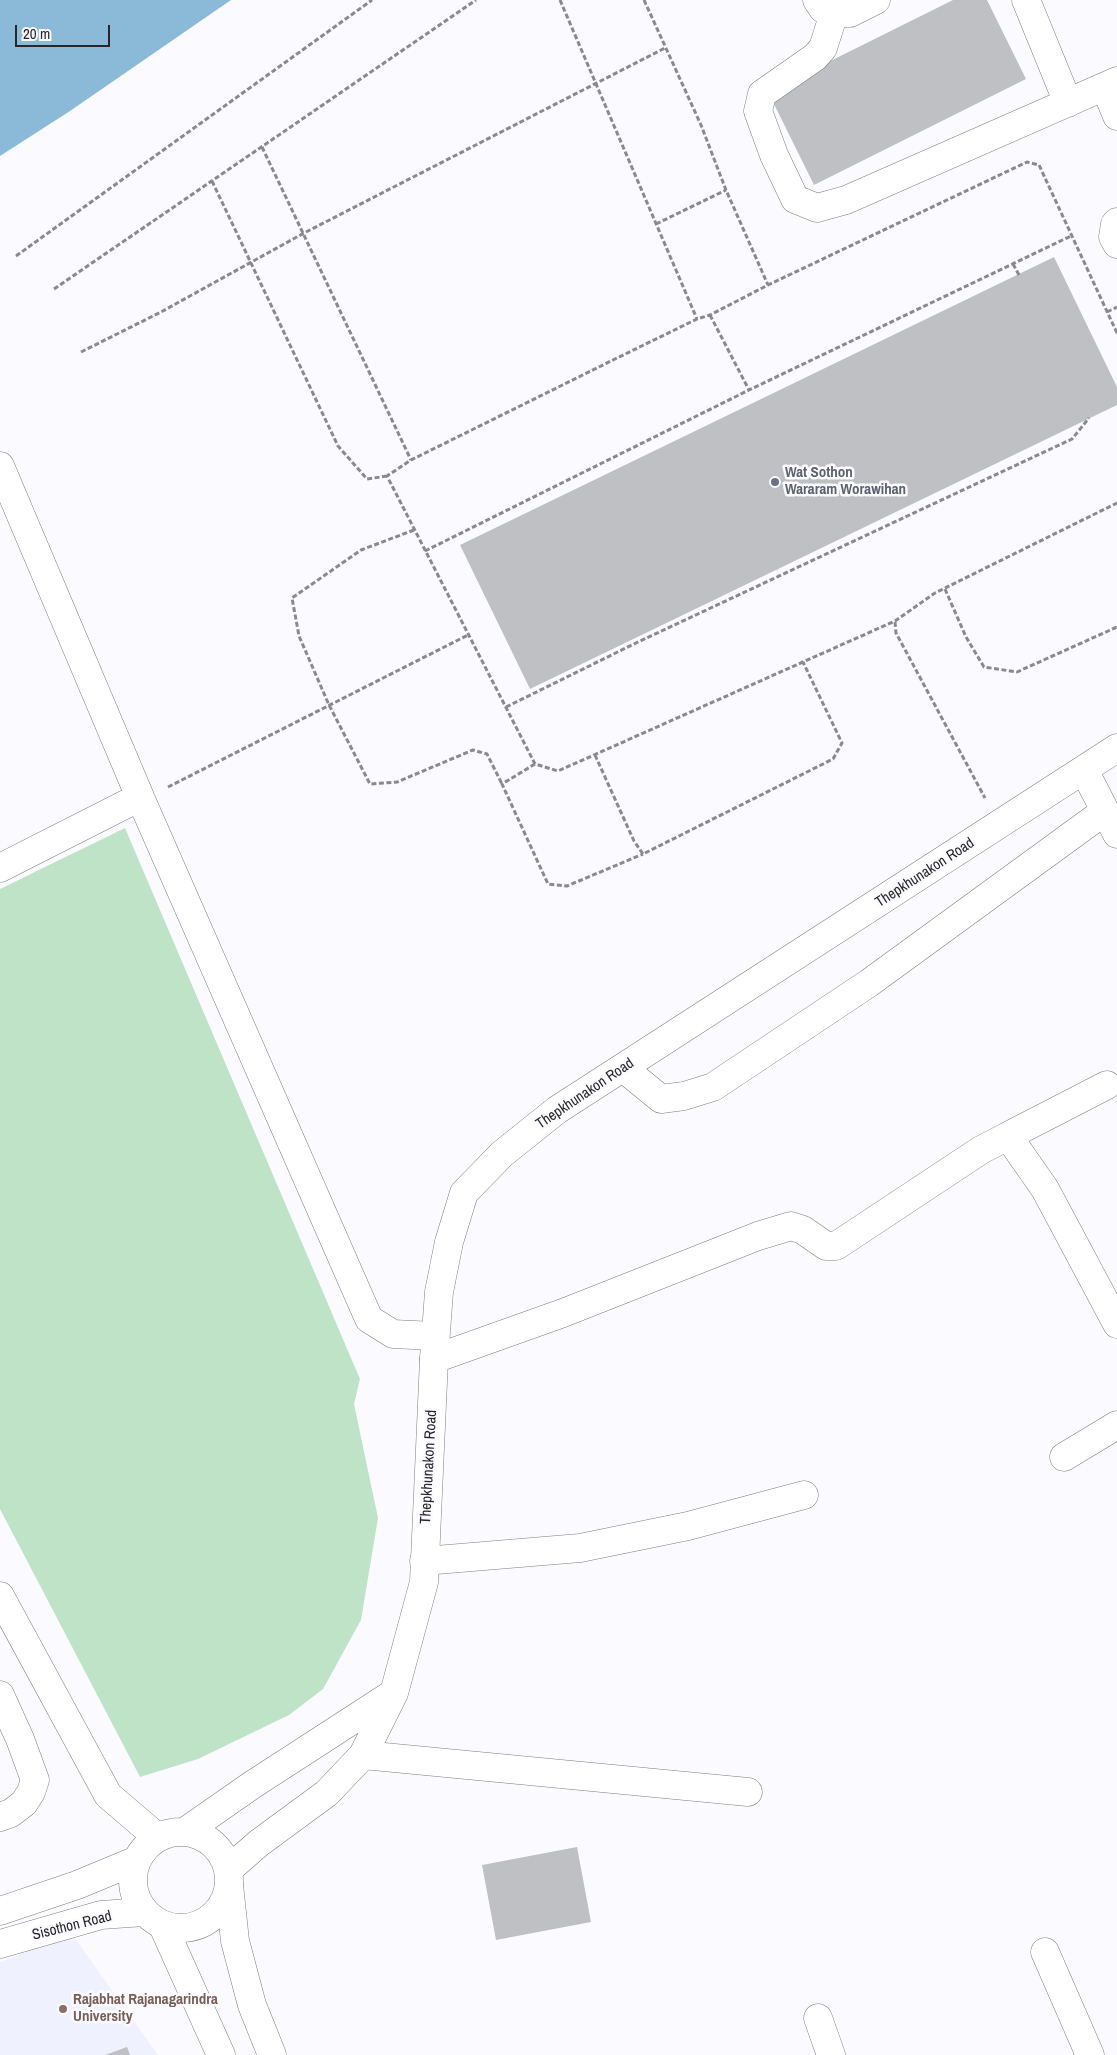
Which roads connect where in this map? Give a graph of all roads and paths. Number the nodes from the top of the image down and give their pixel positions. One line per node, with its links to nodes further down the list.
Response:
1 (372, 0): 21 (path)
2 (476, 0): 13 (path)
3 (560, 0): 9 (path)
4 (644, 0): 8 (path)
5 (876, 0): 7 (street)
6 (1026, 0): 11 (street)
7 (825, 7): 11 (street)
8 (665, 48): 9 (path); 15 (path)
9 (595, 84): 17 (path); 18 (path)
10 (1111, 84): 11 (street); 12 (street)
11 (1068, 103)
12 (1117, 116)
13 (262, 147): 14 (path); 18 (path)
14 (212, 181): 22 (path); 26 (path)
15 (726, 190): 17 (path); 25 (path)
16 (1117, 222): 20 (street)
17 (656, 224): 30 (path)
18 (304, 233): 22 (path); 35 (path)
19 (1072, 236): 23 (path); 25 (path); 28 (path)
20 (1117, 244)
21 (16, 256)
22 (252, 262): 32 (path); 37 (path)
23 (1013, 264): 24 (path); 33 (path)
24 (1019, 275)
25 (768, 285): 29 (path)
26 (54, 290)
27 (1117, 307): 28 (path)
28 (1107, 312): 31 (path)
29 (710, 315): 30 (path); 33 (path)
30 (697, 319): 35 (path)
31 (1117, 333)
32 (81, 352)
33 (749, 390): 40 (path)
34 (1089, 418): 47 (path)
35 (411, 460): 37 (path)
36 (0, 466): 53 (street)
37 (387, 476): 39 (path)
38 (1117, 503): 41 (path)
39 (414, 530): 40 (path); 46 (path)
40 (425, 550): 44 (path)
41 (944, 589): 42 (path); 43 (path)
42 (895, 621): 45 (path); 55 (path)
43 (1117, 627)
44 (468, 635): 46 (path); 47 (path)
45 (804, 662): 49 (path); 56 (path)
46 (329, 705): 52 (path); 53 (path)
47 (506, 707): 50 (path)
48 (1117, 748): 51 (street, Thepkhunakon Road)
49 (594, 755): 50 (path); 56 (path)
50 (534, 764): 52 (path)
51 (1084, 770): 54 (street); 55 (street, Thepkhunakon Road)
52 (502, 784): 56 (path)
53 (141, 798): 57 (street); 62 (street)
54 (1111, 823): 58 (street)
55 (999, 825): 58 (street, Thepkhunakon Road)
56 (643, 854)
57 (0, 868)
58 (623, 1068): 62 (street, Thepkhunakon Road)
59 (1107, 1085): 60 (street)
60 (1008, 1136): 61 (street); 62 (street)
61 (1117, 1324)
62 (434, 1348): 66 (street, Thepkhunakon Road)
63 (1117, 1425): 64 (street)
64 (1064, 1457)
65 (804, 1495): 66 (street)
66 (424, 1561): 68 (street, Thepkhunakon Road)
67 (0, 1596): 74 (street)
68 (394, 1693): 70 (street, Thepkhunakon Road); 73 (street)
69 (0, 1695): 72 (street)
70 (363, 1755): 71 (street); 76 (street, Thepkhunakon Road)
71 (748, 1792)
72 (0, 1817)
73 (186, 1831): 74 (street); 76 (street)
74 (157, 1837): 75 (street)
75 (135, 1861): 77 (street); 78 (street)
76 (229, 1877): 78 (street); 83 (street)
77 (0, 1911)
78 (153, 1919): 79 (street, Sisothon Road); 82 (street)
79 (0, 1944)
80 (1045, 1952): 85 (street)
81 (818, 2018): 84 (street)
82 (222, 2055)
83 (272, 2055)
84 (831, 2055)
85 (1090, 2055)

